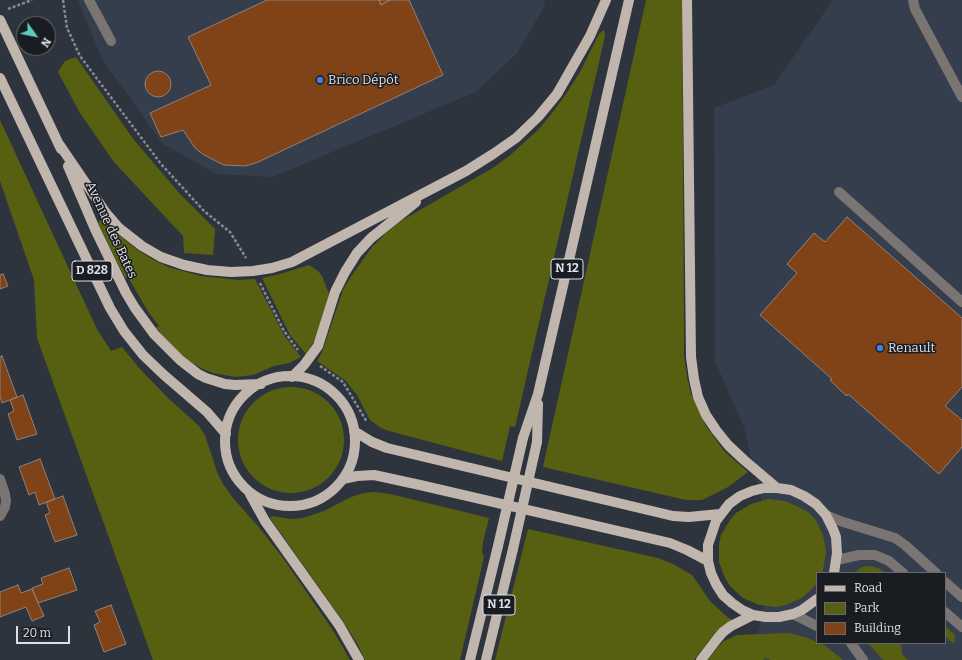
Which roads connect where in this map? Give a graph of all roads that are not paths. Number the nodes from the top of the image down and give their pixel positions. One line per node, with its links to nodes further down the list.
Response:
1 (89, 0): 7 (street)
2 (606, 0): 11 (main road)
3 (629, 0): 16 (main road, N 12)
4 (687, 0): 21 (main road)
5 (913, 0): 9 (street)
6 (0, 20): 10 (main road, Avenue des Bates / D 828)
7 (111, 41)
8 (0, 78): 18 (main road, D 828)
9 (962, 97)
10 (59, 144): 11 (main road); 15 (main road, Avenue des Bates / D 828)
11 (440, 185): 14 (main road)
12 (839, 192): 13 (street)
13 (962, 302)
14 (292, 377): 15 (main road); 17 (main road)
15 (261, 384): 18 (main road)
16 (538, 394): 41 (main road, N 12, bridge); 42 (main road, N 12, bridge)
17 (354, 431): 20 (main road); 23 (main road)
18 (226, 434): 22 (main road)
19 (0, 479): 25 (street)
20 (343, 479): 22 (main road); 27 (main road)
21 (777, 488): 23 (main road); 24 (main road)
22 (248, 490): 40 (main road)
23 (720, 514): 27 (main road)
24 (826, 515): 26 (main road); 30 (street)
25 (0, 516)
26 (837, 560): 28 (main road); 29 (street)
27 (708, 561): 36 (main road)
28 (834, 572)
29 (902, 572)
30 (935, 572)
31 (946, 583): 32 (street)
32 (962, 597)
33 (816, 600): 35 (main road)
34 (946, 613): 38 (street)
35 (793, 614): 36 (main road); 37 (street)
36 (753, 615): 43 (main road)
37 (816, 626)
38 (962, 628)
39 (851, 644): 44 (street)
40 (359, 660)
41 (470, 660)
42 (486, 660)
43 (701, 660)
44 (863, 660)

